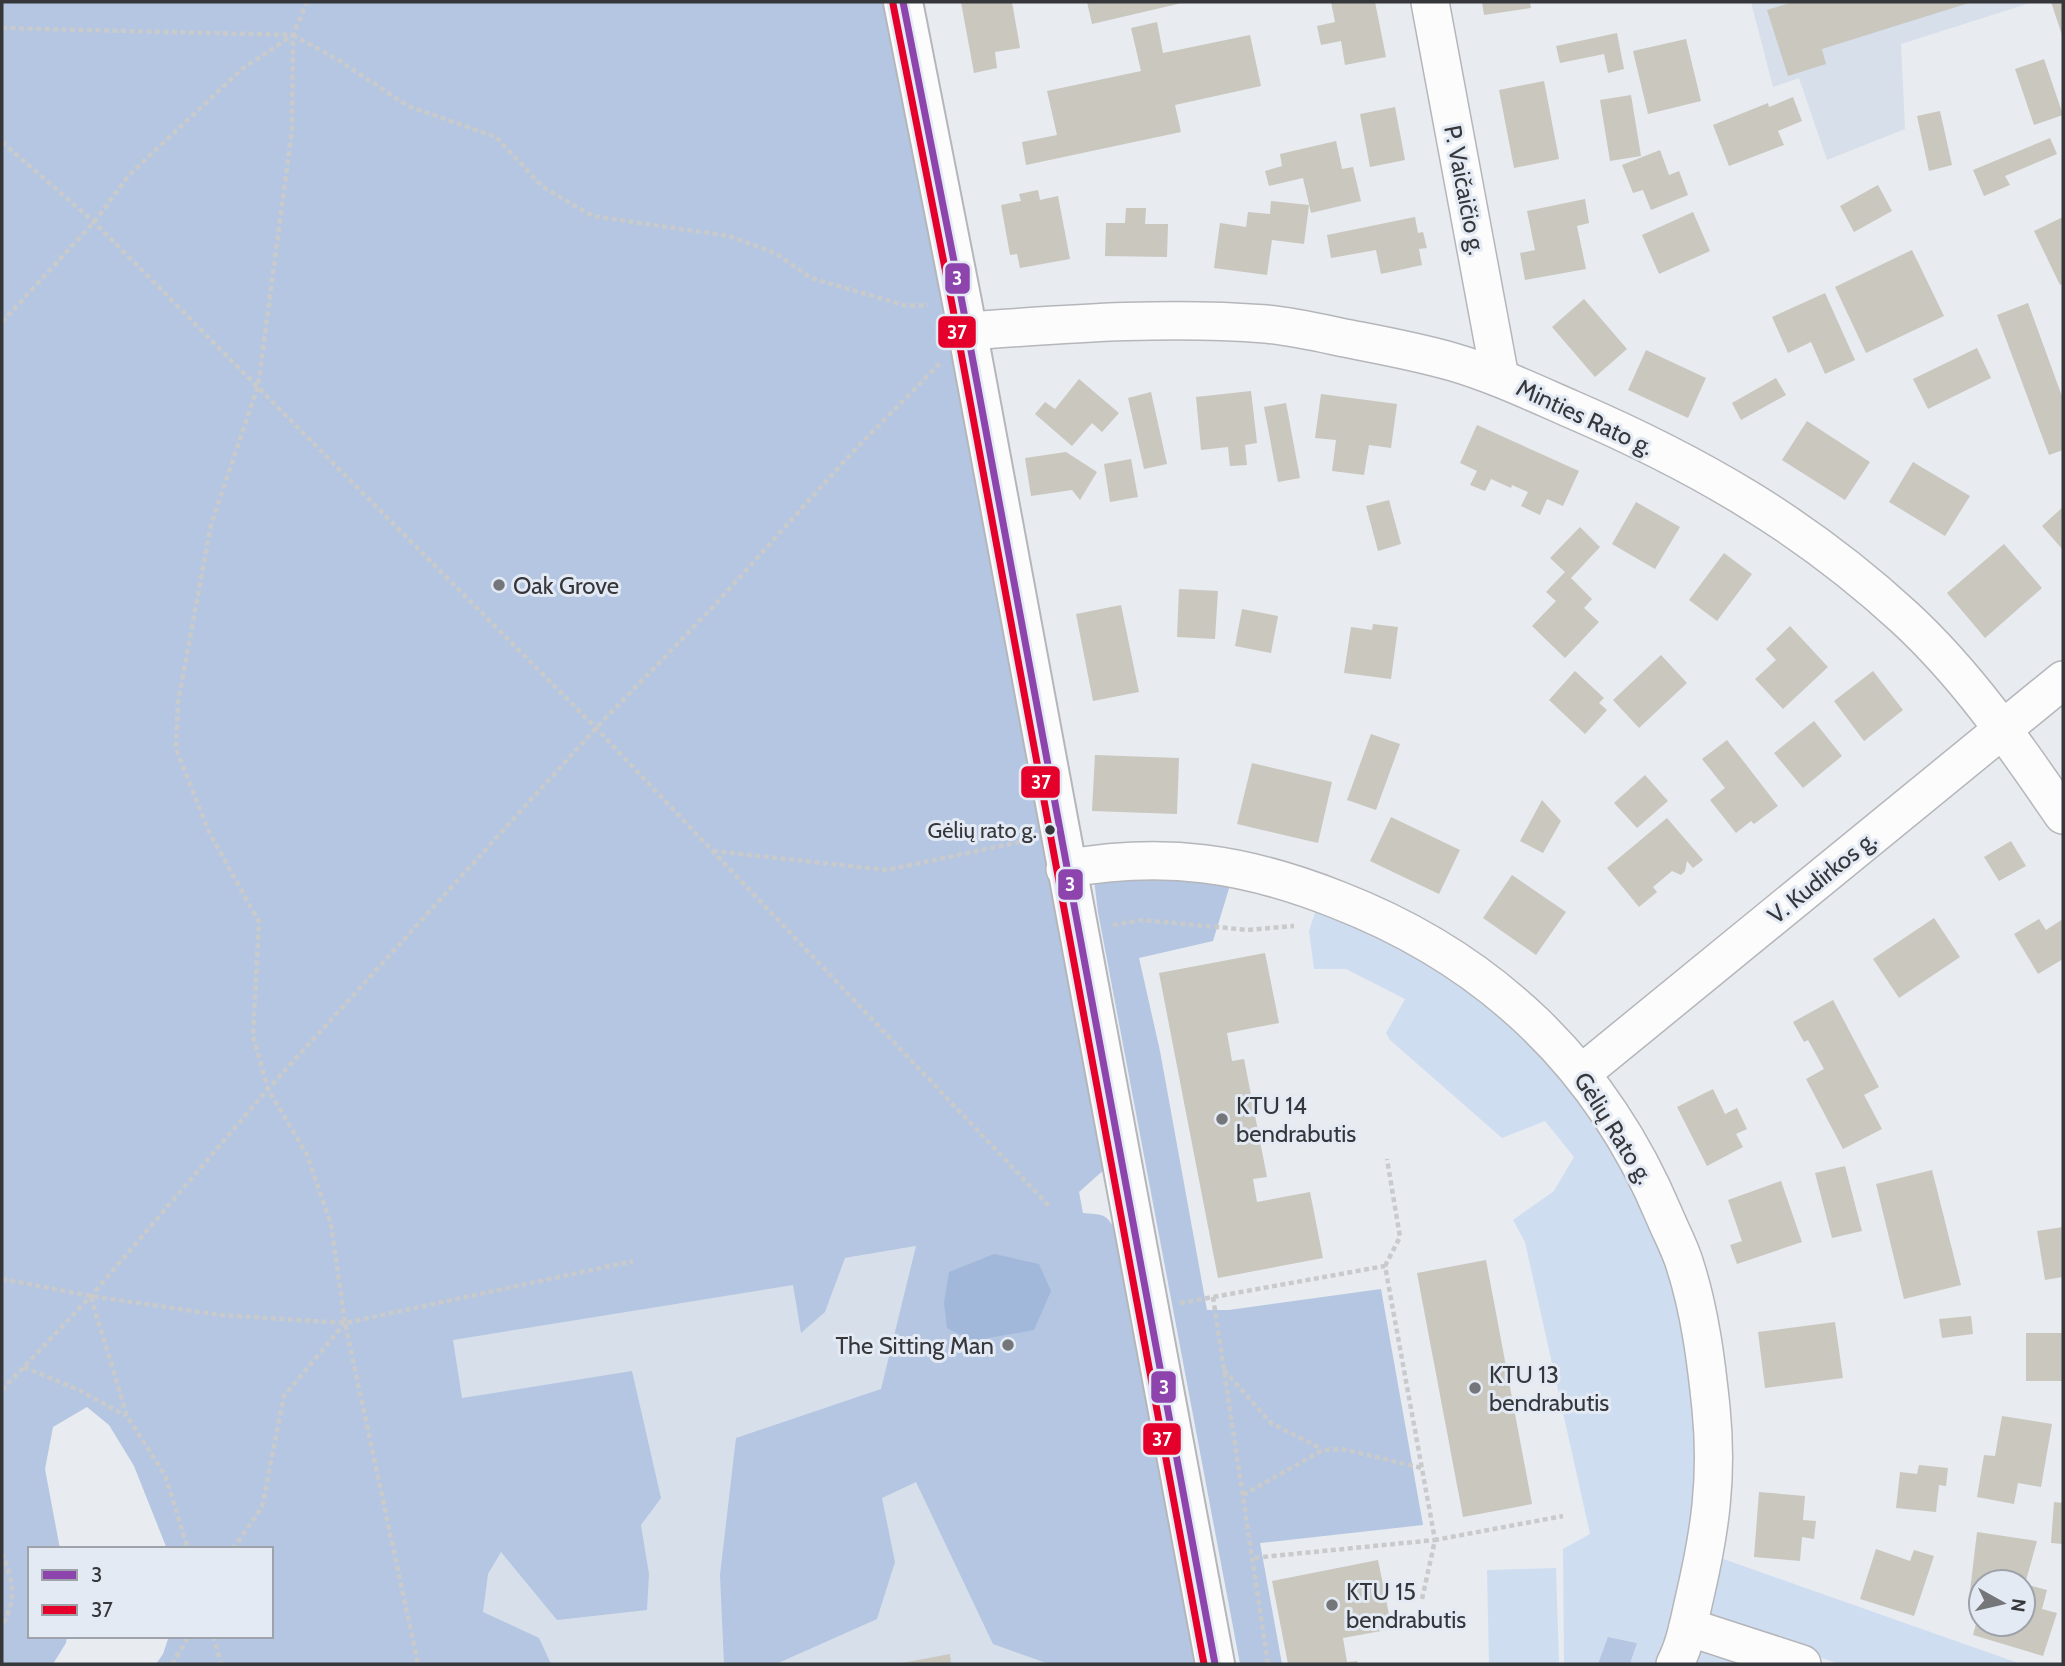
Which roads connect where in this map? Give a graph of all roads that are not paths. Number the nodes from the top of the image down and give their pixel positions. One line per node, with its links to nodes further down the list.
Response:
1 (903, 2): 3 (street)
2 (1430, 2): 4 (street, P. Vaičaičio g.)
3 (965, 323): 4 (street, Minties Rato g.); 8 (street)
4 (1500, 378): 6 (street, Minties Rato g.)
5 (2063, 681): 6 (street, V. Kudirkos g.)
6 (2004, 729): 7 (street, Minties Rato g.); 9 (street, V. Kudirkos g.)
7 (2063, 815)
8 (1062, 851): 9 (street, Gėlių Rato g.); 11 (street)
9 (1582, 1073): 10 (street, Gėlių Rato g.)
10 (1688, 1627): 12 (street, Gėlių Rato g.); 13 (street)
11 (1215, 1664)
12 (1675, 1664)
13 (1802, 1664)

